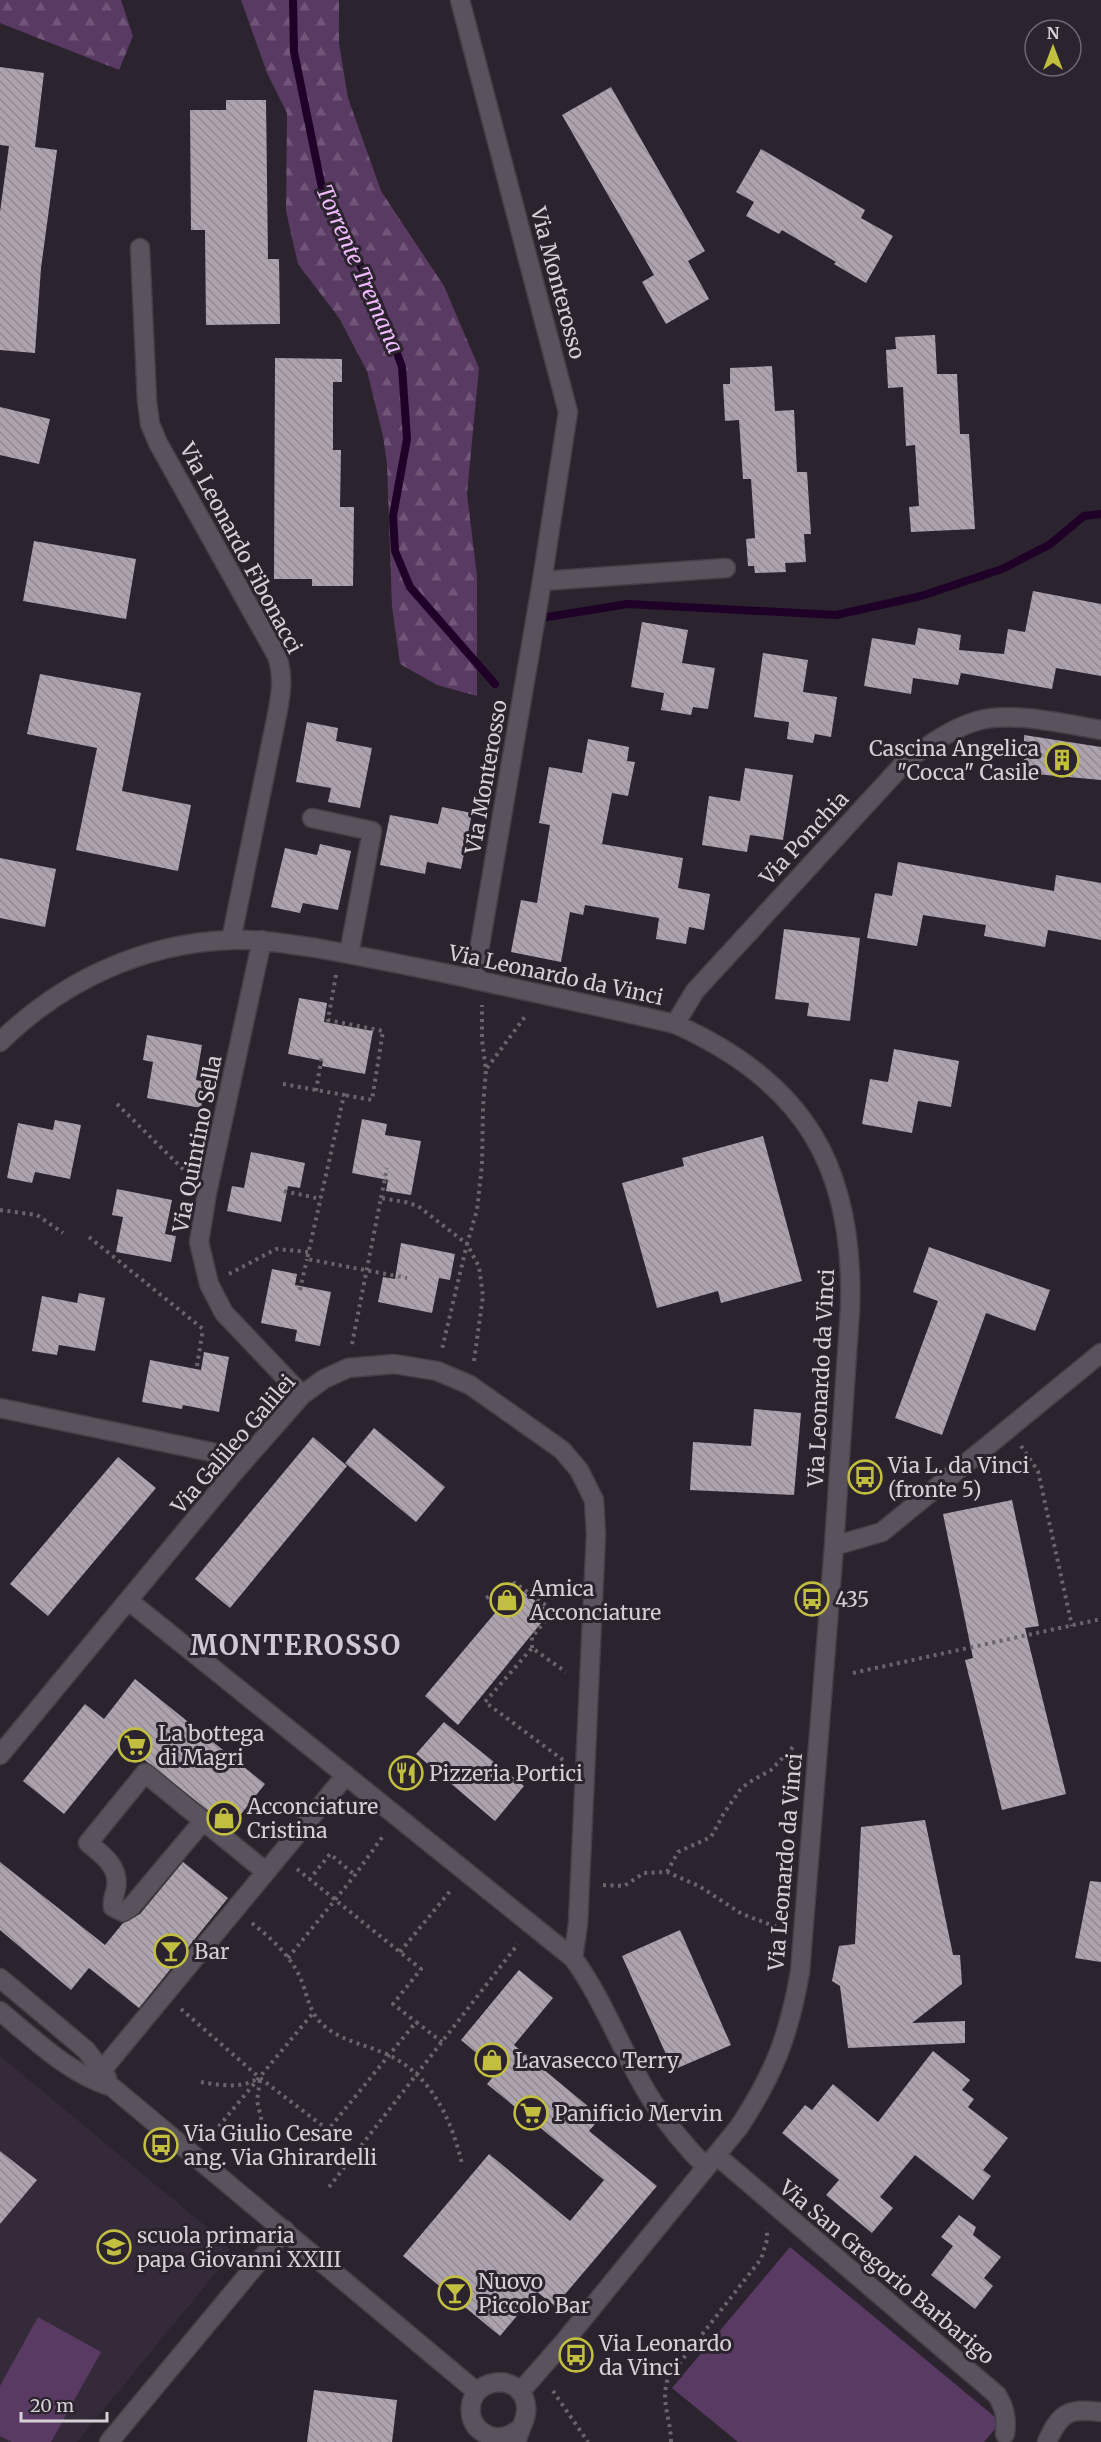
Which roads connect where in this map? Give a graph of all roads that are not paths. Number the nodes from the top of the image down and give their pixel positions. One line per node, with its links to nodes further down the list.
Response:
1 (460, 0): 4 (street, Via Monterosso)
2 (140, 248): 7 (street, Via Leonardo Fibonacci)
3 (726, 568): 4 (street)
4 (542, 581): 10 (street, Via Monterosso)
5 (1101, 730): 11 (street, Via Ponchia)
6 (312, 818): 9 (street)
7 (231, 939): 8 (street, Via Leonardo da Vinci); 12 (street, Via Leonardo da Vinci)
8 (262, 940): 9 (street, Via Leonardo da Vinci); 14 (street, Via Quintino Sella)
9 (349, 954): 10 (street, Via Leonardo da Vinci)
10 (474, 980): 11 (street, Via Leonardo da Vinci)
11 (675, 1024): 17 (street, Via Leonardo da Vinci)
12 (0, 1042)
13 (1101, 1353): 17 (street)
14 (302, 1395): 16 (street, Via Galileo Galilei); 23 (street, Via Galileo Galilei)
15 (0, 1408): 16 (street)
16 (236, 1470): 18 (street, Via Galileo Galilei)
17 (834, 1546): 28 (street, Via Leonardo da Vinci)
18 (129, 1601): 19 (street, Via Galileo Galilei); 20 (street)
19 (0, 1755)
20 (346, 1775): 22 (street); 23 (street)
21 (204, 1820): 21 (street); 22 (street)
22 (266, 1872): 26 (street)
23 (573, 1958): 28 (street)
24 (0, 1978): 26 (street)
25 (0, 2011): 27 (street)
26 (103, 2069): 27 (street)
27 (112, 2087): 29 (street)
28 (712, 2161): 31 (street, Via Leonardo da Vinci); 33 (street, Via San Gregorio Barbarigo)
29 (285, 2230): 30 (street); 36 (street)
30 (477, 2392): 31 (street); 35 (street)
31 (520, 2392): 34 (street)
32 (1101, 2412): 37 (street)
33 (1005, 2434)
34 (518, 2436): 35 (street)
35 (487, 2438)
36 (109, 2442)
37 (1047, 2442)

